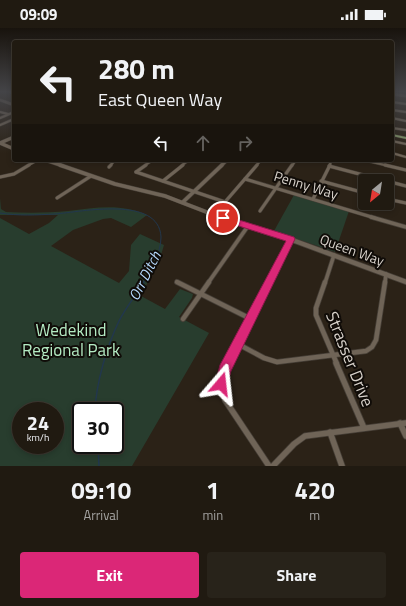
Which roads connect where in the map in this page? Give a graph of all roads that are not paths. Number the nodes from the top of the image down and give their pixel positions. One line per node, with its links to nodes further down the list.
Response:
1 (2, 112): 3 (street)
2 (12, 113): 3 (street)
3 (8, 114): 4 (street)
4 (0, 118)
5 (394, 118): 7 (street)
6 (12, 121): 8 (street)
7 (406, 121)
8 (0, 125)
9 (394, 128): 10 (street)
10 (406, 130)
11 (394, 135): 13 (main road)
12 (12, 138): 16 (street)
13 (406, 138)
14 (12, 139): 18 (street)
15 (394, 142): 17 (street)
16 (0, 143): 18 (street)
17 (406, 144)
18 (10, 147)
19 (394, 154): 20 (street)
20 (406, 157)
21 (35, 162): 36 (street)
22 (113, 162): 32 (street)
23 (150, 162): 38 (street)
24 (186, 162): 38 (street)
25 (224, 162): 44 (street)
26 (260, 162): 37 (street)
27 (295, 162): 42 (street)
28 (331, 162): 31 (street)
29 (372, 162): 33 (street)
30 (53, 163): 35 (street, Queen Way)
31 (329, 166): 34 (street); 39 (street)
32 (109, 167)
33 (406, 170)
34 (359, 174)
35 (90, 176): 45 (street); 48 (street, Queen Way)
36 (0, 177)
37 (245, 179): 42 (street, Penny Way); 44 (street)
38 (162, 181): 44 (street)
39 (321, 181): 43 (street); 46 (street)
40 (394, 183): 41 (street)
41 (406, 186)
42 (276, 188): 46 (street, Penny Way); 50 (street)
43 (358, 191)
44 (193, 192): 48 (street)
45 (57, 198)
46 (313, 199): 52 (street, Penny Way)
47 (394, 200): 49 (street)
48 (183, 202): 51 (street, Queen Way)
49 (406, 203)
50 (260, 211)
51 (248, 226): 53 (street, Queen Way); 58 (street)
52 (406, 227)
53 (291, 239): 54 (street, Queen Way); 60 (street)
54 (334, 255): 55 (street, Queen Way); 62 (street, Strasser Drive)
55 (386, 274): 57 (street, Queen Way); 62 (street)
56 (177, 282): 58 (street)
57 (406, 282)
58 (201, 294): 59 (street); 60 (street)
59 (183, 319)
60 (250, 319): 61 (street)
61 (238, 344): 62 (street); 67 (street)
62 (333, 356): 64 (street, Strasser Drive)
63 (403, 423): 64 (street); 66 (street)
64 (364, 428): 65 (street)
65 (330, 432): 68 (street); 69 (street)
66 (406, 436)
67 (269, 466)
68 (273, 466)
69 (342, 466)

